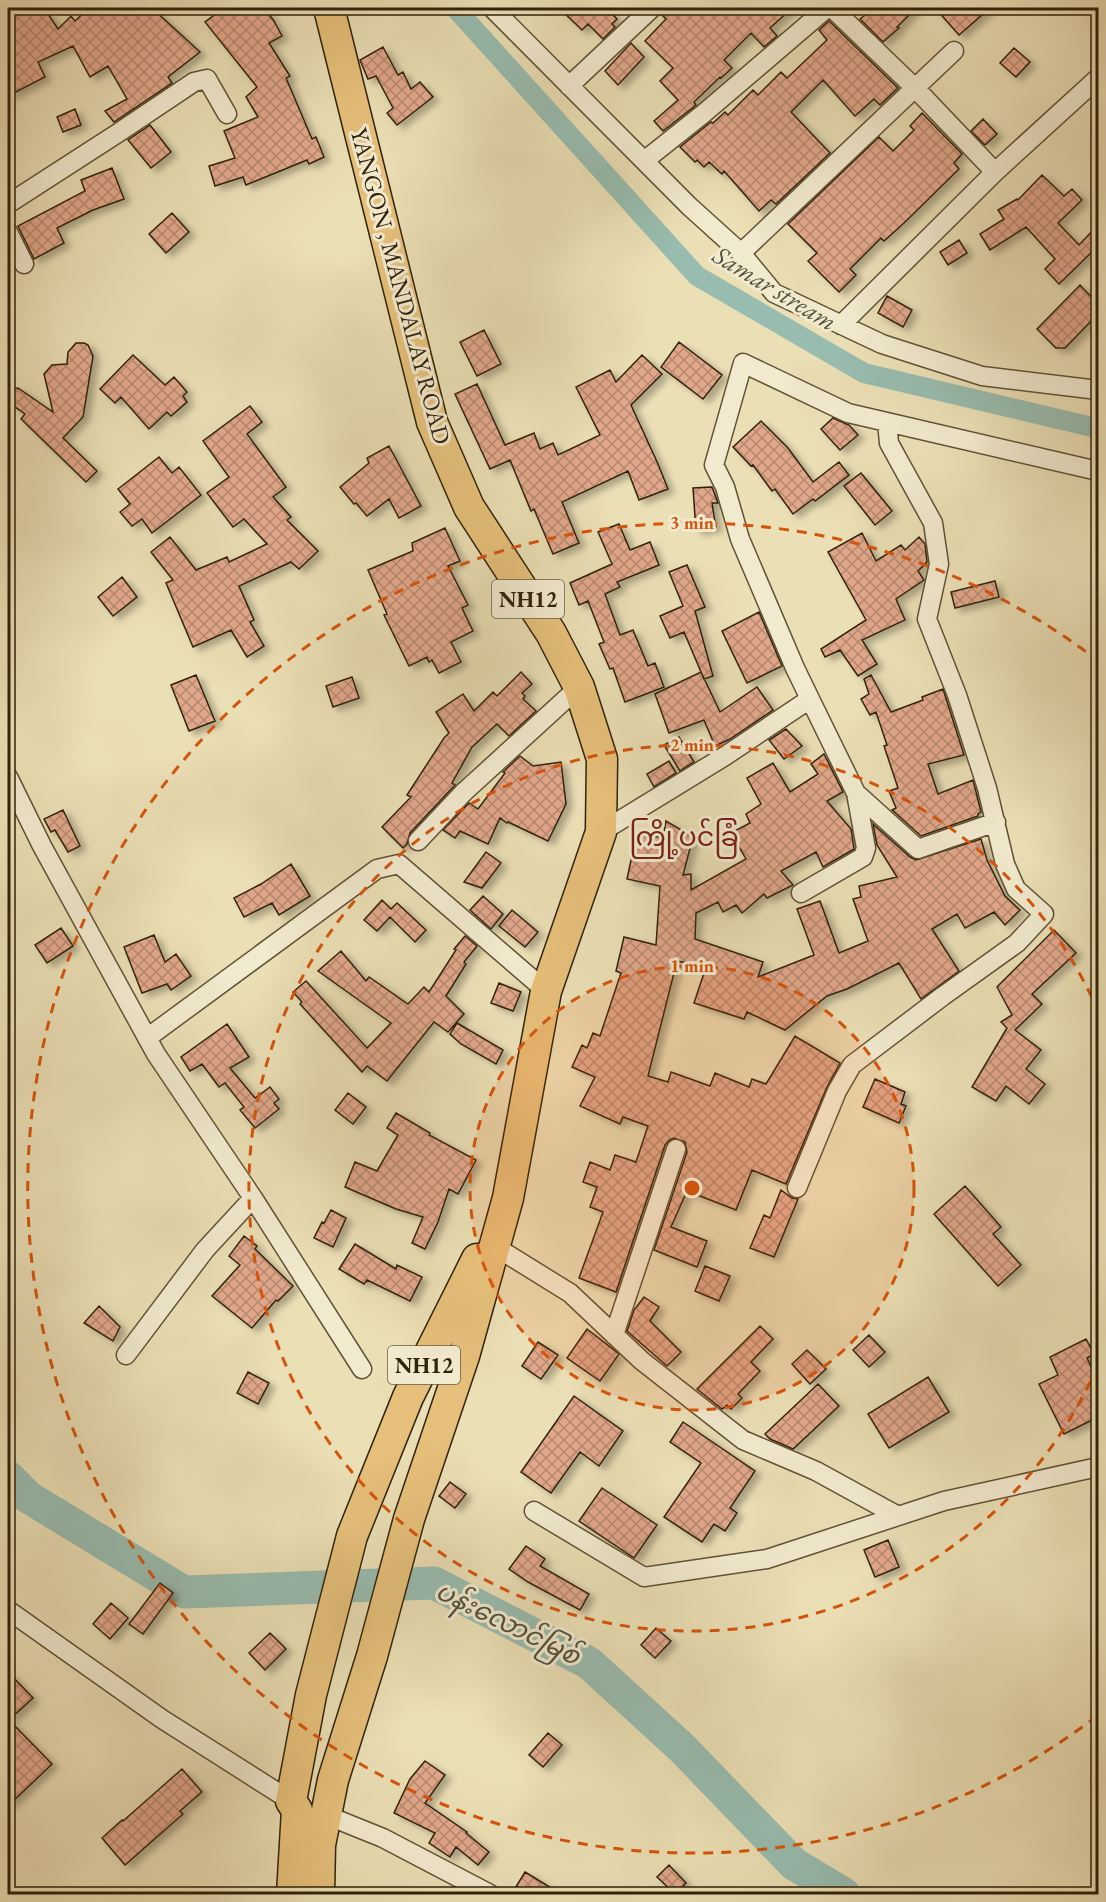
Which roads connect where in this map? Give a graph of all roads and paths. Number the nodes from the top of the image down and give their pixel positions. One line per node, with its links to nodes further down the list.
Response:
1 (329, 8): 21 (highway, YANGON , MANDALAY ROAD / NH12)
2 (492, 8): 8 (street)
3 (652, 8): 8 (street)
4 (827, 8): 11 (street)
5 (832, 8): 9 (street)
6 (954, 51): 9 (street)
7 (1098, 78): 12 (street)
8 (569, 86): 11 (street)
9 (916, 88): 12 (street); 15 (street)
10 (227, 114): 13 (street)
11 (644, 161): 15 (street)
12 (994, 172): 17 (street)
13 (8, 204)
14 (8, 232): 16 (street)
15 (741, 253): 17 (street)
16 (24, 264)
17 (841, 325): 18 (street)
18 (1098, 390)
19 (887, 422): 20 (street); 22 (street); 25 (street)
20 (1098, 471)
21 (579, 687): 26 (highway, YANGON , MANDALAY ROAD / NH12); 27 (street)
22 (810, 699): 24 (street); 26 (street)
23 (8, 777): 30 (street)
24 (855, 793): 25 (street); 28 (street)
25 (996, 822): 32 (street)
26 (601, 832): 29 (highway, YANGON , MANDALAY ROAD / NH12)
27 (418, 841)
28 (801, 893)
29 (546, 991): 30 (street); 34 (highway, YANGON , MANDALAY ROAD / NH12)
30 (147, 1038): 33 (street)
31 (676, 1149): 36 (street)
32 (797, 1188)
33 (253, 1198): 37 (street); 38 (street)
34 (508, 1198): 35 (highway, NH12); 43 (highway, NH12)
35 (494, 1246): 36 (street); 44 (highway, NH12)
36 (614, 1335): 41 (street)
37 (126, 1355)
38 (362, 1370)
39 (1098, 1467): 41 (street)
40 (534, 1511): 41 (street)
41 (898, 1516)
42 (8, 1610): 43 (street)
43 (291, 1802): 45 (highway, NH12)
44 (326, 1815): 46 (highway, NH12); 47 (street)
45 (291, 1894)
46 (319, 1894)
47 (490, 1894)

